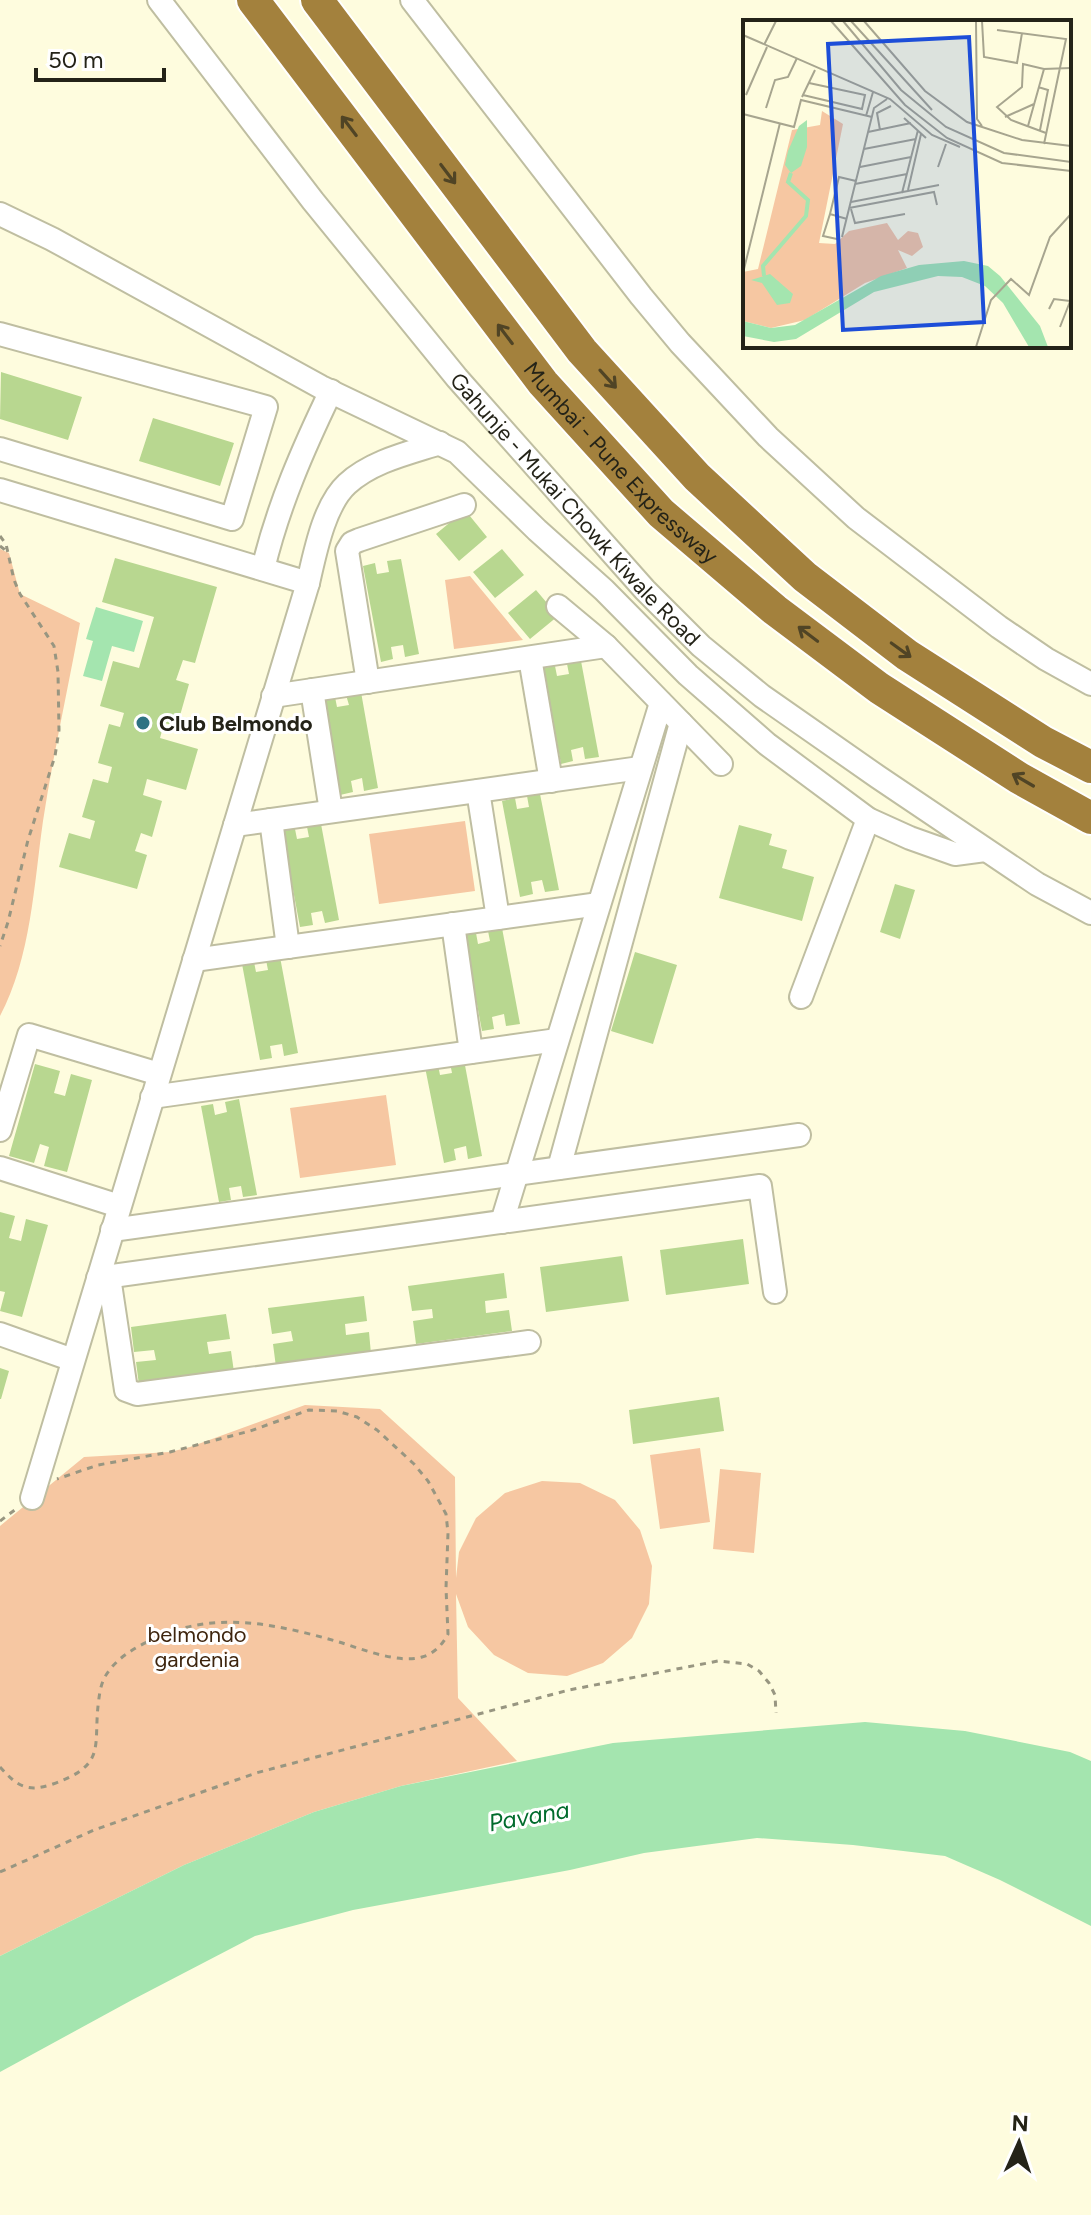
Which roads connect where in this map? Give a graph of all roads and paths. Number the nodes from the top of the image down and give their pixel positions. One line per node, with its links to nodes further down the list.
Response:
1 (159, 0): 36 (street, Gahunje - Mukai Chowk Kiwale Road)
2 (253, 0): 32 (highway, Mumbai - Pune Expressway, one-way to 2)
3 (317, 0): 27 (highway, Mumbai - Pune Expressway, one-way to 27)
4 (412, 0): 21 (street)
5 (0, 214): 7 (street)
6 (0, 334): 9 (street)
7 (331, 391): 8 (street); 15 (street)
8 (440, 443): 16 (street); 33 (street)
9 (0, 449)
10 (0, 490): 15 (street)
11 (464, 505): 20 (street)
12 (0, 536): 14 (path)
13 (0, 548): 14 (path)
14 (9, 553): 41 (path)
15 (263, 569): 16 (street)
16 (308, 583): 23 (street)
17 (558, 606): 18 (street)
18 (606, 646): 19 (street); 24 (street)
19 (530, 658): 20 (street); 29 (street)
20 (368, 682): 22 (street)
21 (1091, 684)
22 (312, 690): 23 (street); 31 (street)
23 (273, 696): 35 (street)
24 (661, 703): 25 (street); 28 (street)
25 (681, 723): 26 (street); 52 (street)
26 (721, 764)
27 (1091, 767)
28 (640, 768): 29 (street); 37 (street)
29 (551, 781): 30 (street)
30 (478, 791): 31 (street); 39 (street)
31 (331, 811): 34 (street)
32 (1091, 818)
33 (868, 819): 36 (street); 44 (street)
34 (271, 820): 35 (street); 42 (street)
35 (235, 825): 43 (street)
36 (985, 850): 38 (street, Gahunje - Mukai Chowk Kiwale Road)
37 (599, 904): 39 (street); 45 (street)
38 (1091, 913)
39 (498, 918): 40 (street)
40 (453, 924): 42 (street); 46 (street)
41 (0, 946)
42 (288, 947): 43 (street)
43 (194, 960): 47 (street)
44 (801, 997)
45 (557, 1040): 46 (street); 53 (street)
46 (471, 1052): 48 (street)
47 (159, 1074): 48 (street); 49 (street)
48 (152, 1097): 54 (street)
49 (0, 1130)
50 (799, 1135): 52 (street)
51 (0, 1168): 54 (street)
52 (559, 1168): 53 (street)
53 (517, 1174): 55 (street); 56 (street)
54 (119, 1206): 56 (street)
55 (502, 1222): 57 (street); 58 (street)
56 (112, 1230): 57 (street)
57 (103, 1278): 60 (street); 61 (street)
58 (775, 1292)
59 (0, 1334): 61 (street)
60 (529, 1342)
61 (73, 1360): 62 (street)
62 (32, 1498): 63 (path); 65 (path)
63 (0, 1521)
64 (776, 1713): 66 (path)
65 (0, 1767)
66 (0, 1872)

